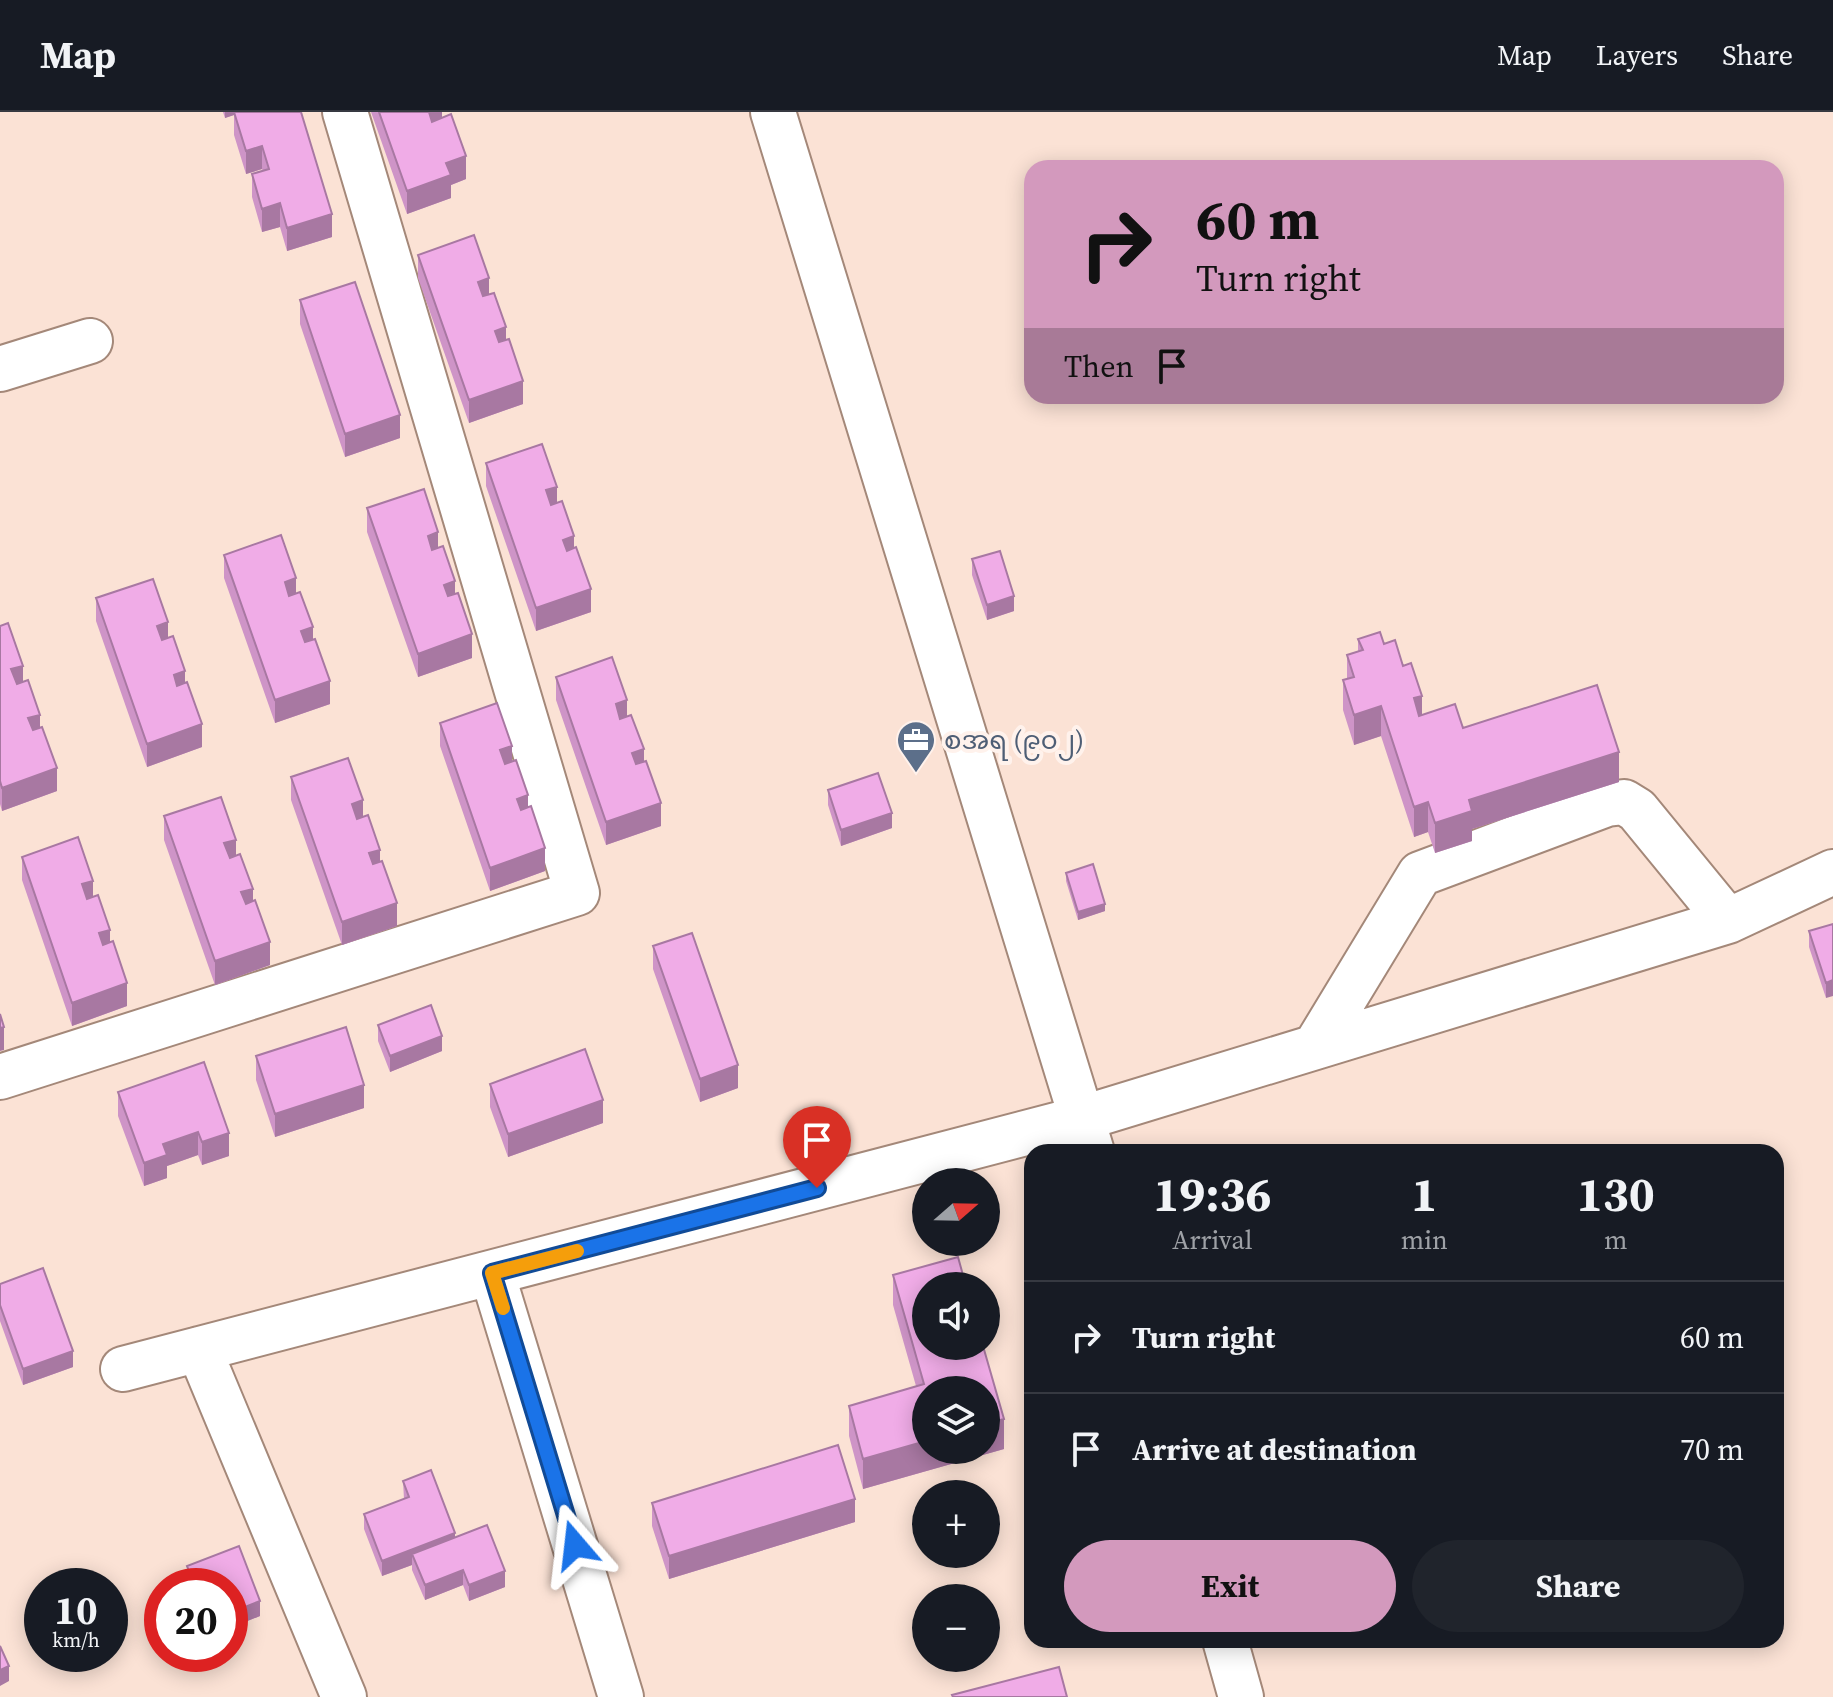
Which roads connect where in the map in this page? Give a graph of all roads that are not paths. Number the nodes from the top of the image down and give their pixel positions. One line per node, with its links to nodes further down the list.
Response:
1 (345, 112): 8 (lane)
2 (773, 112): 9 (lane)
3 (90, 341): 4 (lane)
4 (0, 369)
5 (1833, 872): 6 (lane)
6 (1728, 921): 7 (lane); 7 (lane)
7 (1315, 1047): 9 (lane)
8 (0, 1077)
9 (1088, 1135): 10 (lane)
10 (1049, 1144)
11 (1024, 1150): 12 (lane)
12 (492, 1273): 13 (lane); 17 (lane)
13 (199, 1349): 14 (lane); 16 (lane)
14 (123, 1369)
15 (1227, 1648): 18 (lane)
16 (344, 1697)
17 (621, 1697)
18 (1241, 1697)

